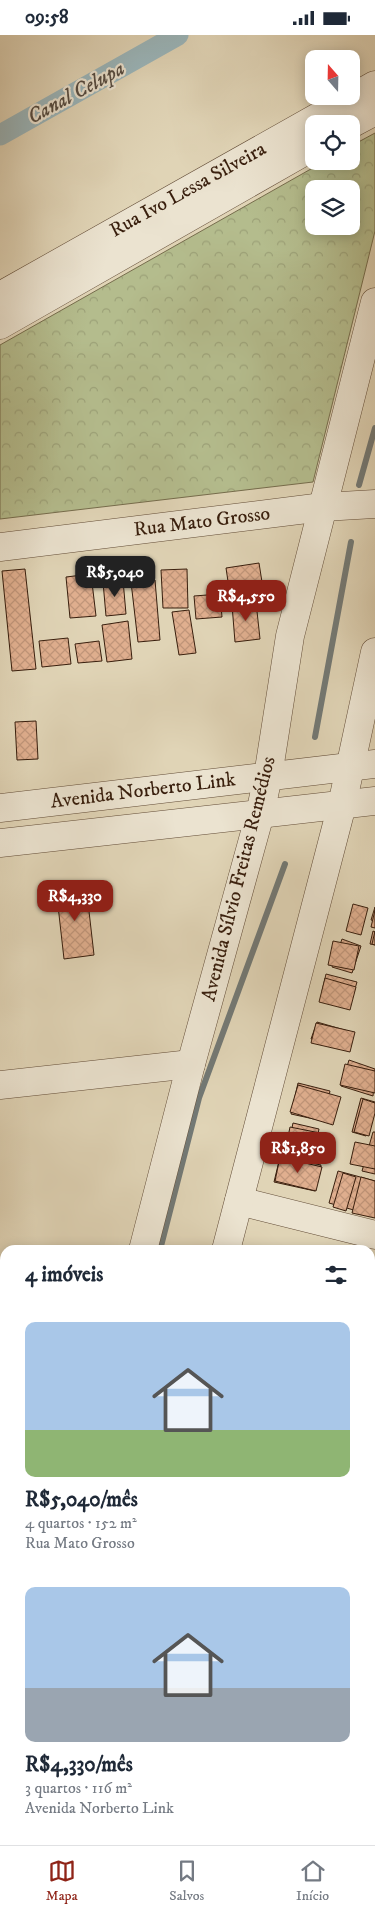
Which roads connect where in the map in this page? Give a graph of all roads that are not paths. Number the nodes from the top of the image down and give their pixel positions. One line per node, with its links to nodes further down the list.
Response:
1 (375, 85): 5 (street, Rua Ivo Lessa Silveira)
2 (375, 111): 3 (street)
3 (360, 120)
4 (305, 151): 7 (street, Rua Ivo Lessa Silveira)
5 (0, 296)
6 (375, 302): 9 (street, Avenida Sílvio Freitas Remédios)
7 (0, 325)
8 (375, 504): 9 (street, Rua Mato Grosso)
9 (323, 507): 10 (street, Rua Mato Grosso); 13 (street, Avenida Sílvio Freitas Remédios)
10 (0, 547)
11 (375, 652): 12 (street)
12 (362, 765): 13 (street, Avenida Norberto Link); 15 (street)
13 (268, 776): 16 (street, Avenida Norberto Link); 17 (street, Avenida Sílvio Freitas Remédios)
14 (375, 801): 15 (street, Avenida Norberto Link)
15 (342, 805): 17 (street, Avenida Norberto Link); 21 (street)
16 (0, 808)
17 (260, 814): 18 (street, Avenida Norberto Link); 19 (street, Avenida Sílvio Freitas Remédios)
18 (0, 843)
19 (191, 1064): 20 (street); 23 (street, Avenida Sílvio Freitas Remédios)
20 (0, 1085)
21 (239, 1201): 22 (street); 24 (street)
22 (375, 1235)
23 (144, 1245)
24 (227, 1245)

